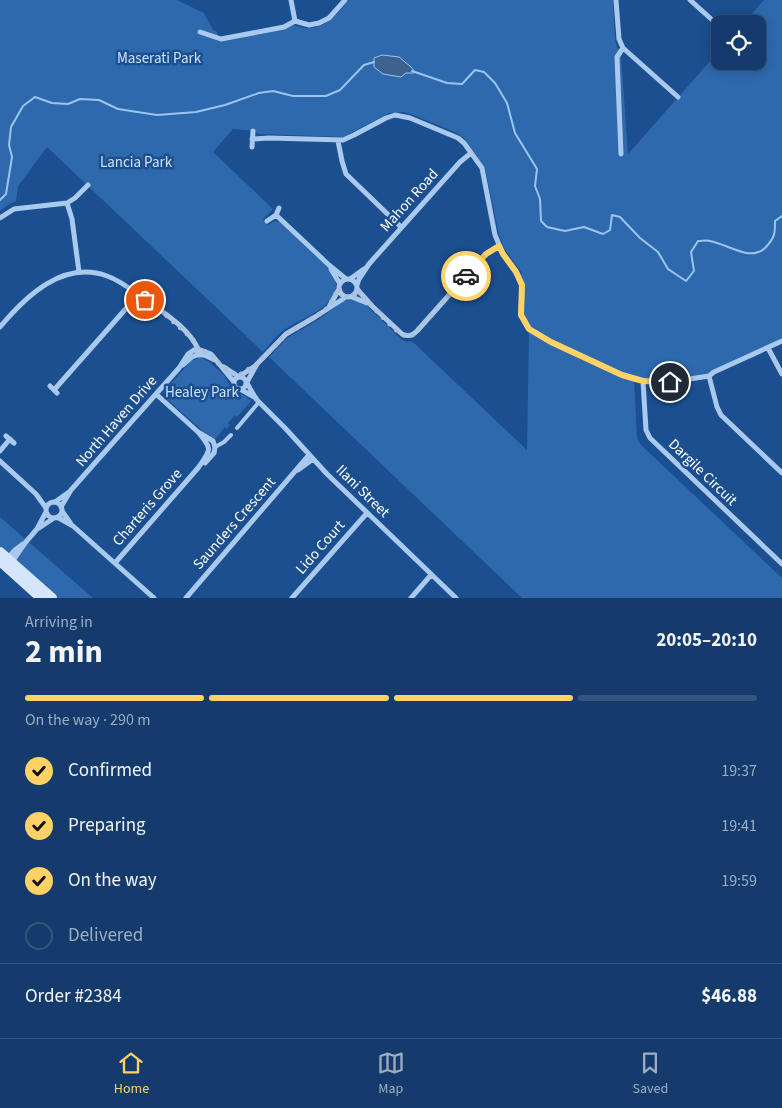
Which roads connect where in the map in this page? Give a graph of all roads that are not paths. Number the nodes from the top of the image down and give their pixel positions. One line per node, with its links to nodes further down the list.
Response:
1 (291, 0): 6 (street)
2 (345, 0): 6 (street)
3 (616, 0): 8 (street)
4 (690, 0): 5 (street)
5 (711, 19)
6 (295, 21): 7 (street)
7 (200, 32)
8 (623, 48): 9 (street); 15 (street)
9 (678, 97)
10 (252, 131): 11 (street)
11 (252, 139): 12 (street); 13 (street)
12 (338, 141): 14 (street); 22 (street)
13 (252, 148)
14 (471, 153): 22 (street, Mahon Road); 23 (street)
15 (621, 154)
16 (88, 185): 17 (street)
17 (67, 203): 20 (street); 26 (street)
18 (279, 208): 19 (street)
19 (276, 215): 21 (street); 24 (street)
20 (0, 218)
21 (267, 221)
22 (401, 228): 25 (street, Mahon Road)
23 (499, 246): 32 (street); 43 (street)
24 (329, 265): 27 (street); 28 (street)
25 (368, 266): 27 (street, Mahon Road); 29 (street, Mahon Road)
26 (78, 272): 30 (street); 34 (street)
27 (348, 279): 28 (street); 29 (street)
28 (339, 286): 31 (street); 33 (street)
29 (357, 287): 31 (street); 32 (street)
30 (138, 295): 37 (street); 46 (street)
31 (349, 297): 32 (street); 33 (street)
32 (372, 306)
33 (329, 307): 39 (street)
34 (0, 327)
35 (782, 340): 36 (street)
36 (768, 348): 40 (street); 42 (street)
37 (196, 351): 38 (street); 48 (street, North Haven Drive)
38 (217, 362): 41 (street); 44 (street)
39 (257, 364): 41 (street); 45 (street)
40 (782, 374)
41 (239, 376): 44 (street); 45 (street)
42 (709, 376): 43 (street); 59 (street)
43 (643, 381): 71 (street, Dargile Circuit)
44 (234, 382): 47 (street)
45 (247, 382): 47 (street); 49 (street, Ilani Street)
46 (54, 389)
47 (240, 389): 49 (street, Ilani Street)
48 (156, 394): 51 (street, Charteris Grove); 60 (street, North Haven Drive)
49 (258, 400): 50 (lane); 56 (street, Ilani Street)
50 (237, 428)
51 (198, 432): 54 (street, Charteris Grove); 58 (street, Charteris Grove)
52 (231, 435): 54 (lane)
53 (10, 439): 55 (street)
54 (215, 447): 58 (street, Charteris Grove)
55 (0, 451)
56 (311, 457): 65 (street, Ilani Street); 76 (street, Saunders Crescent)
57 (0, 461): 61 (street)
58 (198, 468): 70 (street, Charteris Grove)
59 (782, 473)
60 (71, 490): 62 (street, North Haven Drive); 63 (street, North Haven Drive)
61 (36, 494): 62 (street); 64 (street)
62 (54, 502): 63 (street); 64 (street)
63 (61, 509): 66 (street); 67 (street)
64 (46, 510): 66 (street); 68 (street)
65 (367, 513): 72 (street, Ilani Street); 77 (street, Lido Court)
66 (55, 517): 67 (street); 68 (street)
67 (73, 526): 70 (street)
68 (37, 529): 69 (street)
69 (5, 560): 73 (main road); 74 (main road)
70 (115, 563): 75 (street)
71 (782, 564)
72 (431, 575): 78 (street); 79 (street, Ilani Street)
73 (41, 598)
74 (52, 598)
75 (154, 598)
76 (184, 598)
77 (292, 598)
78 (411, 598)
79 (456, 598)

